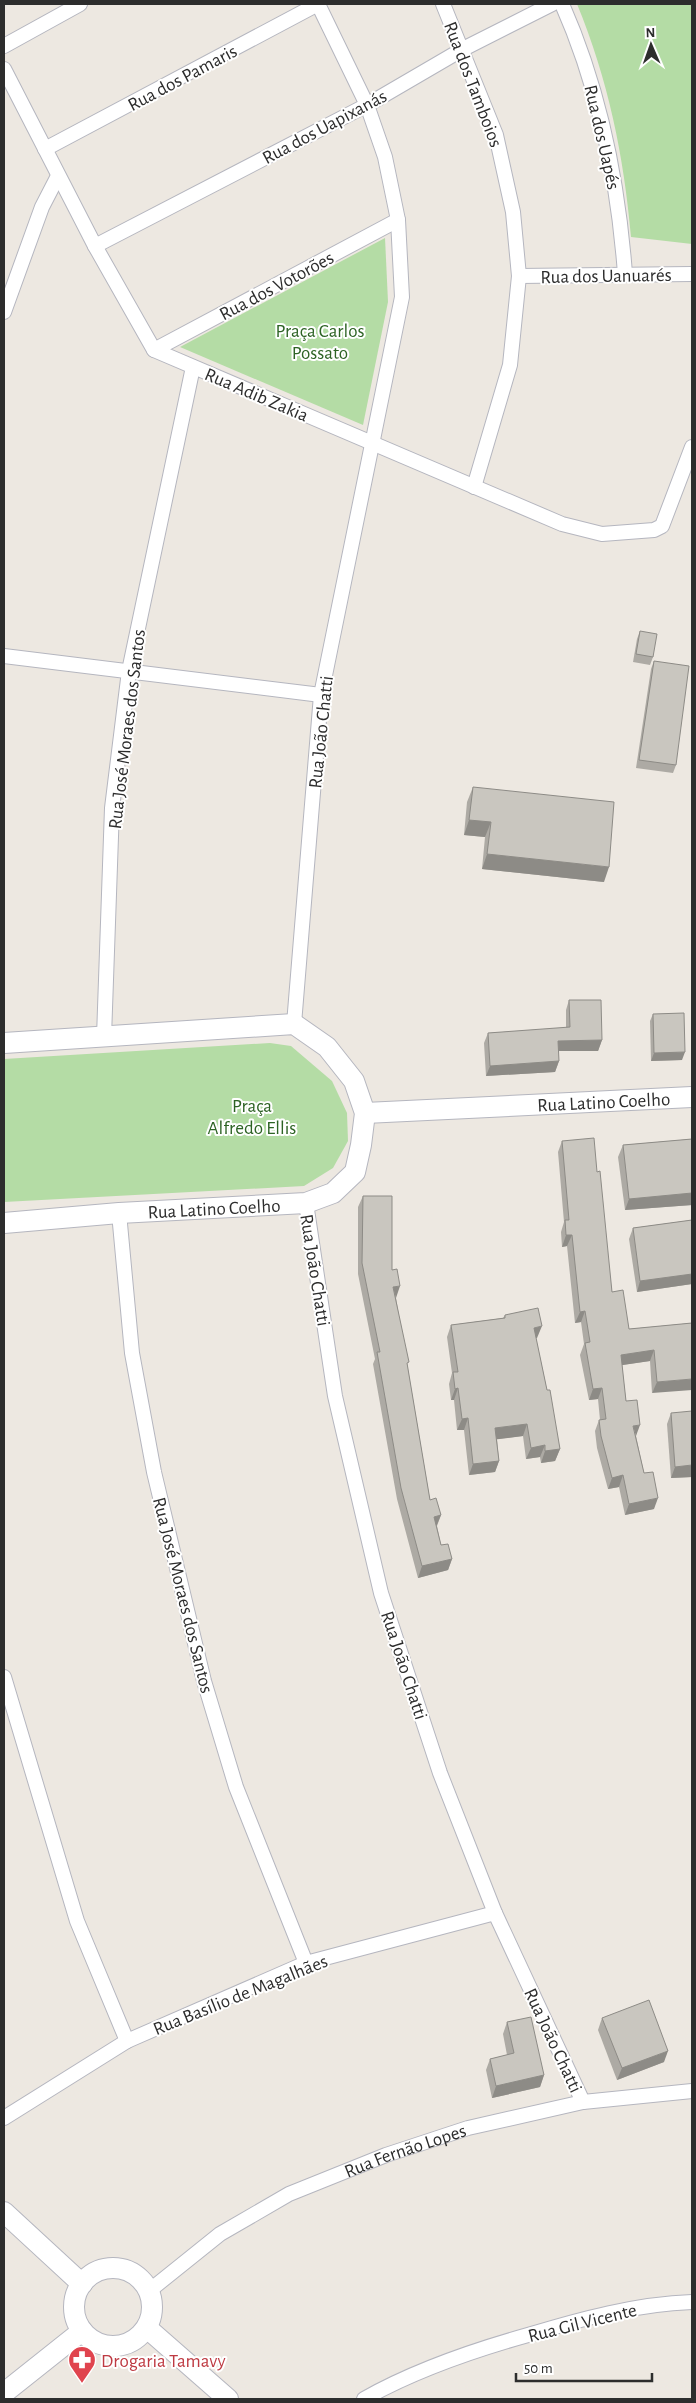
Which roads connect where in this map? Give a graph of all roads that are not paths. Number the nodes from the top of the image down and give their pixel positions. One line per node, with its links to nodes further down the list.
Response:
1 (80, 4): 6 (street)
2 (318, 4): 9 (street, Rua João Chatti); 10 (street, Rua dos Pamaris)
3 (443, 4): 7 (street, Rua dos Tamboios)
4 (552, 4): 7 (street, Rua dos Uapixanás)
5 (562, 4): 14 (street, Rua dos Uapés)
6 (4, 46)
7 (463, 49): 9 (street, Rua dos Uapixanás); 16 (street, Rua dos Tamboios)
8 (4, 69): 10 (street)
9 (367, 105): 12 (street, Rua João Chatti); 13 (street, Rua dos Uapixanás)
10 (45, 149): 11 (street)
11 (58, 176): 13 (street); 17 (street)
12 (398, 220): 18 (street, Rua dos Votorões); 20 (street, Rua João Chatti)
13 (95, 246): 18 (street)
14 (625, 274): 15 (street, Rua dos Uanuarés); 16 (street, Rua dos Uanuarés)
15 (692, 274)
16 (519, 276): 22 (street, Rua dos Tamboios)
17 (4, 312)
18 (154, 350): 19 (street, Rua Adib Zakia)
19 (193, 367): 20 (street, Rua Adib Zakia); 24 (street, Rua José Moraes dos Santos)
20 (373, 443): 22 (street, Rua Adib Zakia); 25 (street, Rua João Chatti)
21 (692, 447): 22 (street, Rua Adib Zakia)
22 (474, 487)
23 (4, 656): 24 (street)
24 (129, 671): 25 (street); 27 (street, Rua José Moraes dos Santos)
25 (321, 695): 26 (street, Rua João Chatti)
26 (294, 1024): 27 (street); 30 (street, Rua Latino Coelho)
27 (104, 1036): 28 (street)
28 (4, 1043)
29 (692, 1097): 30 (street, Rua Latino Coelho)
30 (365, 1113): 31 (street, Rua Latino Coelho)
31 (306, 1204): 32 (street, Rua Latino Coelho); 35 (street, Rua João Chatti)
32 (119, 1213): 33 (street, Rua Latino Coelho); 36 (street, Rua José Moraes dos Santos)
33 (4, 1223)
34 (4, 1677): 37 (street)
35 (495, 1913): 36 (street, Rua Basílio de Magalhães); 39 (street, Rua João Chatti)
36 (306, 1963): 37 (street, Rua Basílio de Magalhães)
37 (127, 2041): 40 (street, Rua Basílio de Magalhães)
38 (692, 2091): 39 (street, Rua Fernão Lopes)
39 (583, 2102): 43 (street, Rua Fernão Lopes)
40 (4, 2118)
41 (4, 2212): 42 (street)
42 (82, 2284): 43 (street); 46 (street)
43 (149, 2291): 45 (street)
44 (692, 2302): 49 (street, Rua Gil Vicente)
45 (147, 2328): 46 (street); 48 (street)
46 (82, 2331): 47 (street)
47 (4, 2393)
48 (228, 2399)
49 (364, 2399)

